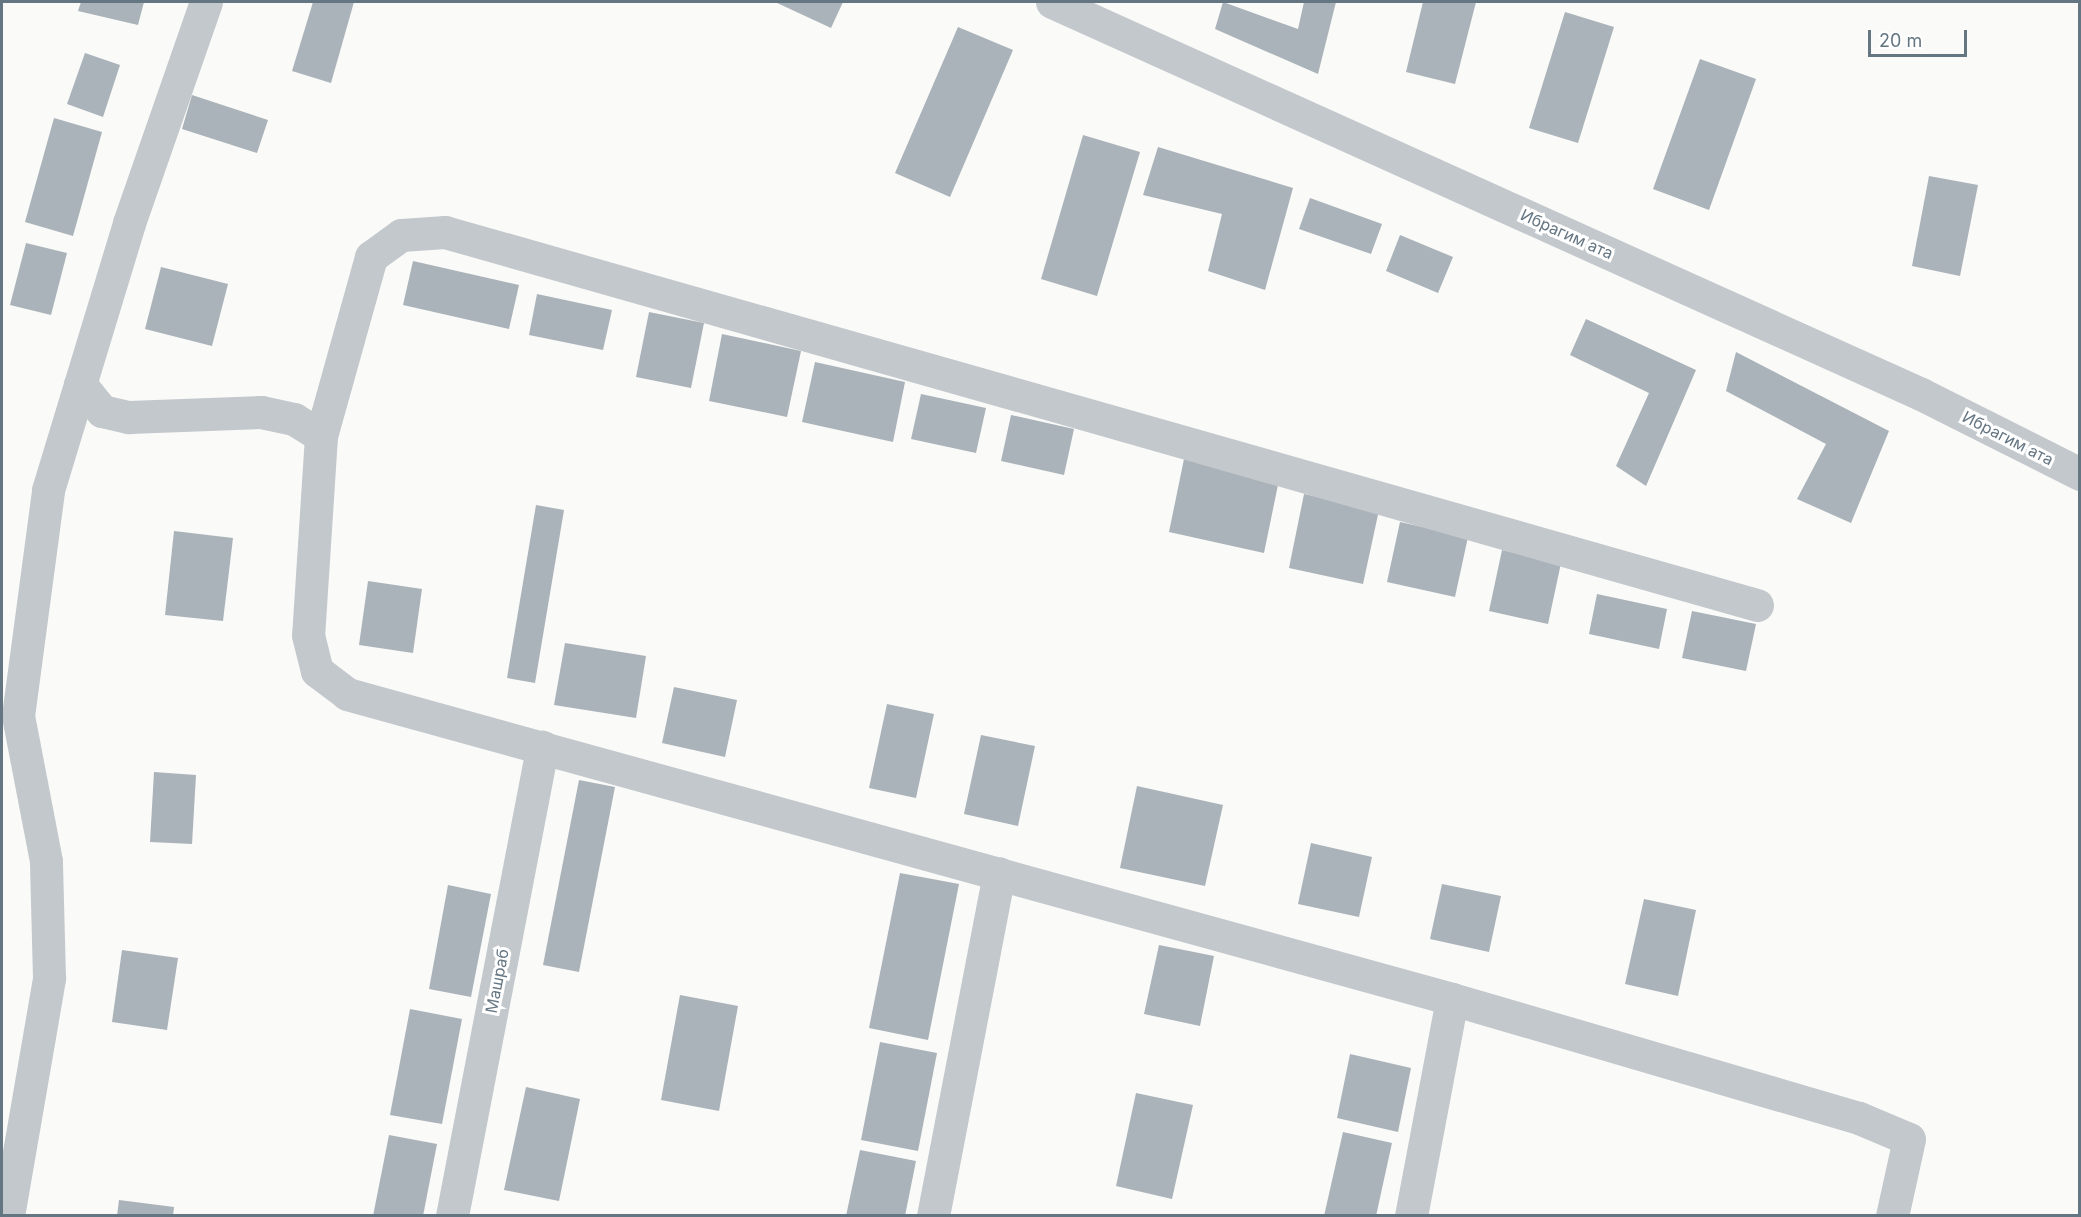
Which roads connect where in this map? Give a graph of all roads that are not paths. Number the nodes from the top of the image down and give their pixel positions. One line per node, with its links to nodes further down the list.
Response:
1 (206, 2): 3 (street)
2 (1052, 2): 5 (street, Ибрагим ата)
3 (80, 384): 4 (street); 10 (street)
4 (321, 436): 6 (street); 7 (street)
5 (2079, 474)
6 (1757, 605)
7 (542, 747): 8 (street); 11 (street, Машраб)
8 (999, 873): 9 (street); 12 (street)
9 (1452, 999): 13 (street); 14 (street)
10 (8, 1215)
11 (453, 1215)
12 (933, 1215)
13 (1411, 1215)
14 (1892, 1215)

